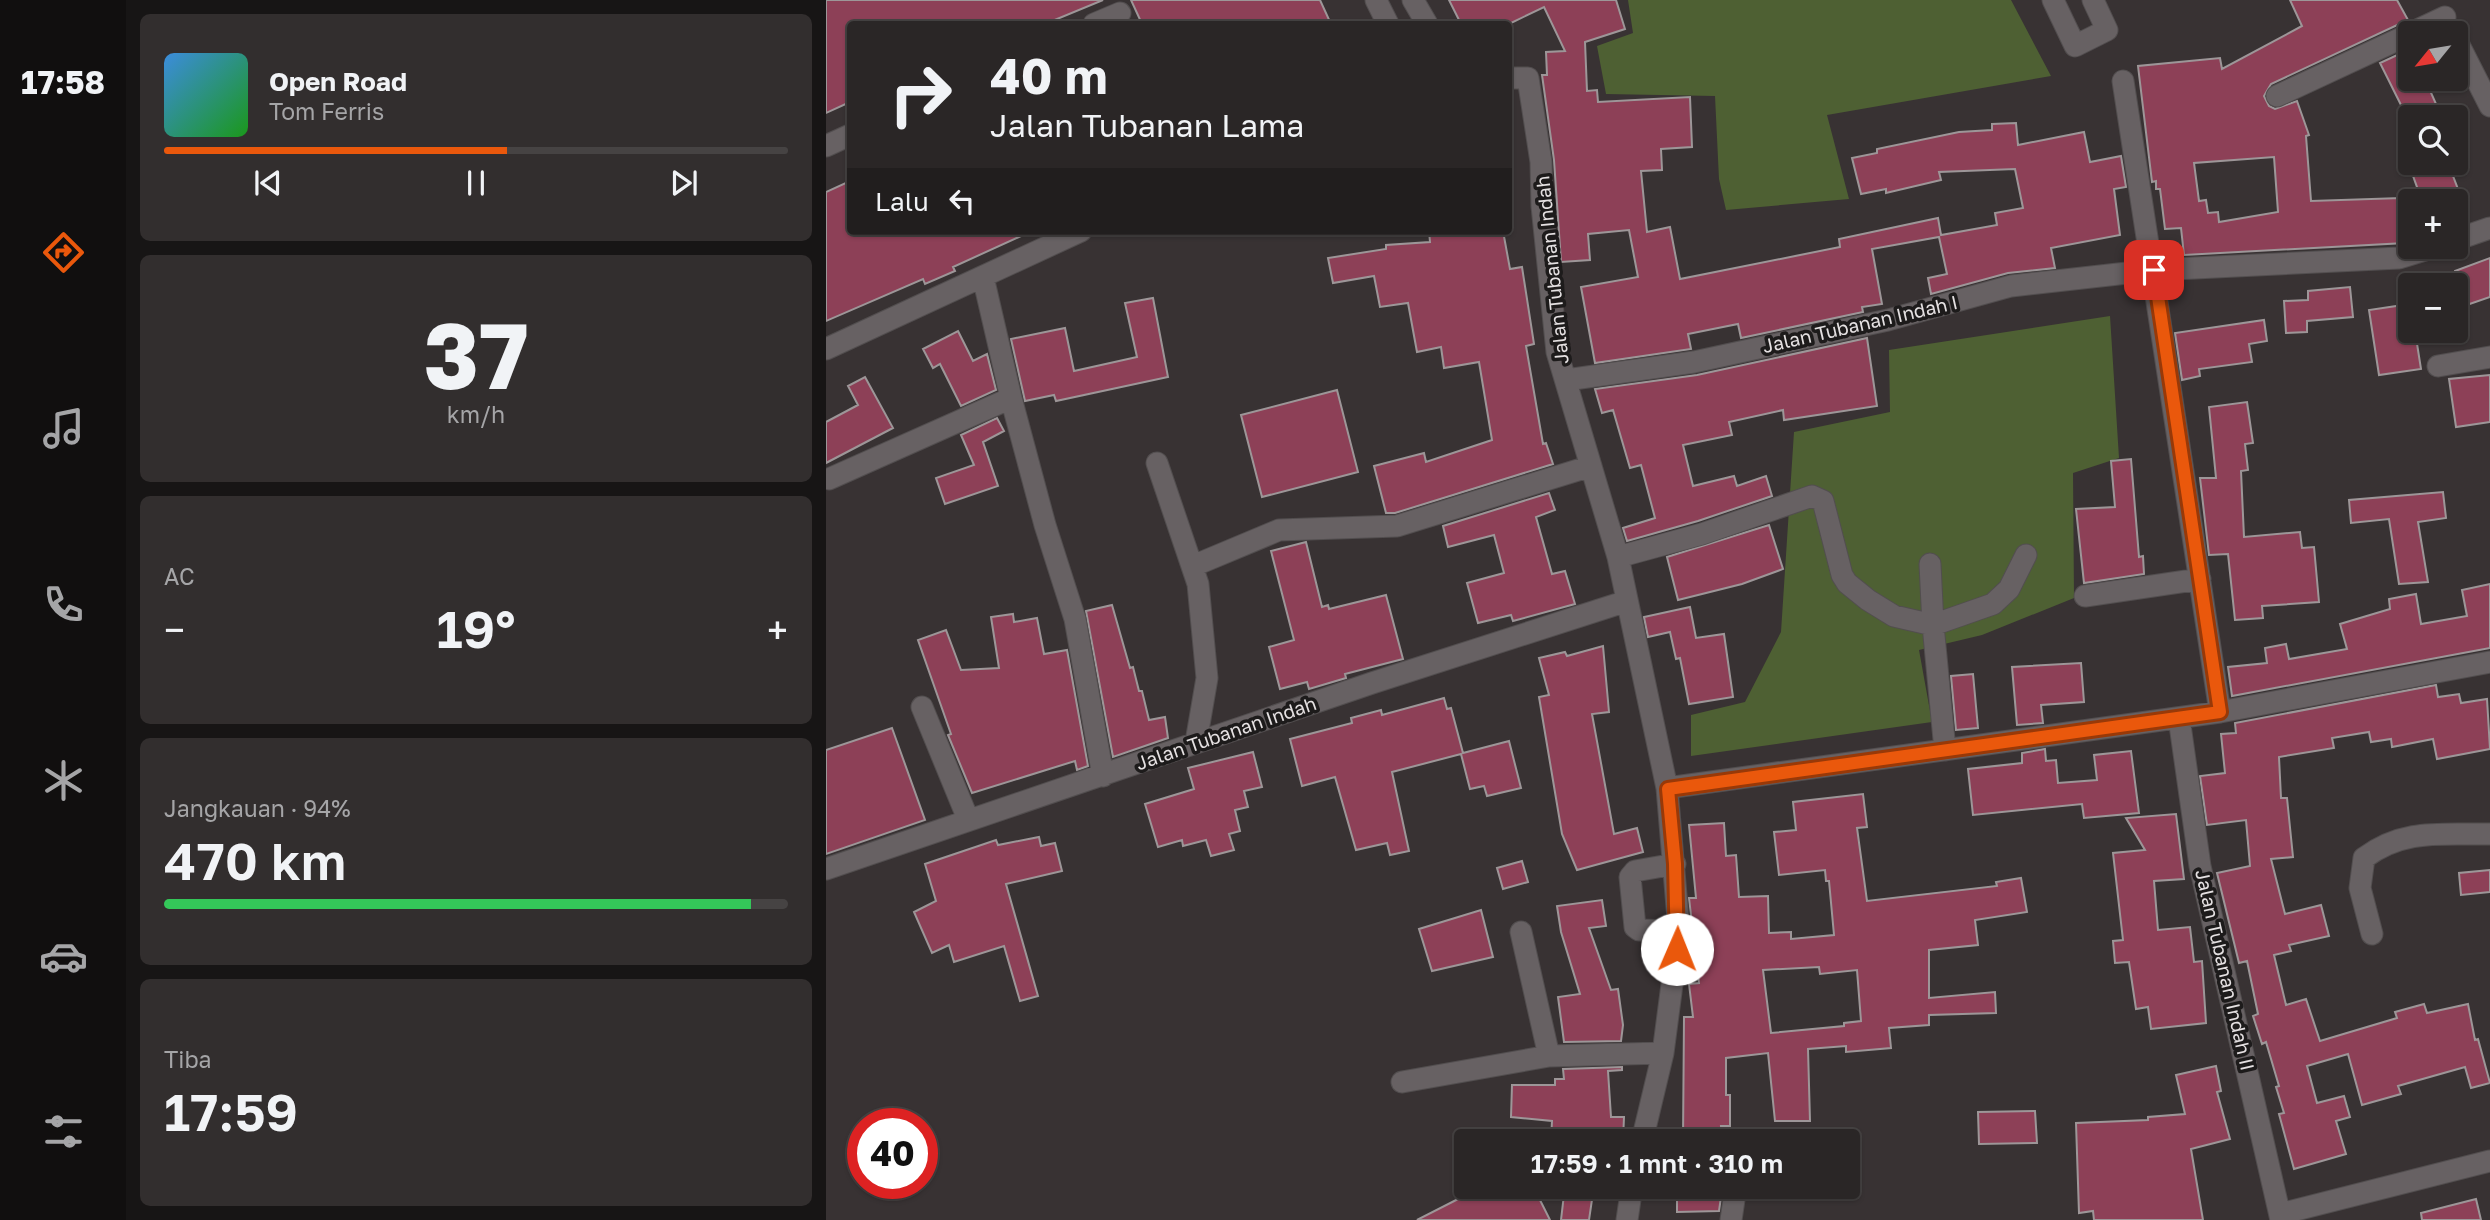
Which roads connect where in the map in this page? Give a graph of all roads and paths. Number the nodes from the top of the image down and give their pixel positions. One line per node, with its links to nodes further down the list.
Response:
1 (1376, 0): 7 (street)
2 (1413, 0): 8 (street)
3 (2053, 0): 4 (street)
4 (2093, 0)
5 (1119, 12): 6 (street)
6 (1100, 21)
7 (1386, 21)
8 (1425, 21)
9 (2398, 40): 13 (street)
10 (2468, 62): 14 (street)
11 (1512, 78): 26 (street, Jalan Tubanan Indah)
12 (2123, 81): 21 (street)
13 (2277, 96)
14 (2490, 106)
15 (847, 136): 16 (street)
16 (826, 146)
17 (2490, 228): 19 (street)
18 (1072, 235): 22 (street)
19 (2468, 236)
20 (2398, 258): 21 (street, Jalan Tubanan Indah I)
21 (2154, 270): 26 (street, Jalan Tubanan Indah I); 35 (street)
22 (983, 277): 23 (street); 27 (street)
23 (826, 349)
24 (2490, 357): 25 (street)
25 (2438, 366)
26 (1566, 380): 29 (street, Jalan Tubanan Indah)
27 (1011, 398): 30 (street); 45 (street)
28 (1157, 463): 34 (street)
29 (1591, 466): 32 (street, Jalan Tubanan Indah); 34 (street)
30 (829, 479)
31 (2026, 555): 38 (street)
32 (1618, 557): 37 (street, Jalan Tubanan Indah); 38 (street)
33 (1930, 564): 38 (street)
34 (1193, 566): 43 (street)
35 (2200, 579): 36 (street); 41 (street)
36 (2085, 596)
37 (1627, 601): 43 (street, Jalan Tubanan Indah); 46 (street, Jalan Tubanan Indah)
38 (1933, 625): 44 (street)
39 (2490, 662): 41 (street)
40 (922, 707): 47 (street)
41 (2220, 712): 42 (street)
42 (2179, 718): 44 (street); 61 (street, Jalan Tubanan Indah II)
43 (1196, 742): 45 (street, Jalan Tubanan Indah)
44 (1945, 750): 46 (street)
45 (1103, 776): 47 (street, Jalan Tubanan Indah)
46 (1668, 789): 49 (street, Jalan Tubanan Indah)
47 (968, 819): 50 (street, Jalan Tubanan Indah)
48 (2490, 834): 53 (street)
49 (1675, 864): 51 (street, Jalan Tubanan Indah); 51 (street)
50 (826, 869)
51 (1679, 931): 54 (street, Jalan Tubanan Indah)
52 (1521, 932): 55 (street)
53 (2372, 934)
54 (1662, 1053): 55 (street); 57 (street, Jalan Tubanan Indah)
55 (1549, 1056): 56 (street)
56 (1402, 1082)
57 (1645, 1129)
58 (2490, 1161): 61 (street)
59 (1630, 1199): 62 (street)
60 (1734, 1199): 63 (street)
61 (2281, 1217)
62 (1627, 1220)
63 (1731, 1220)

